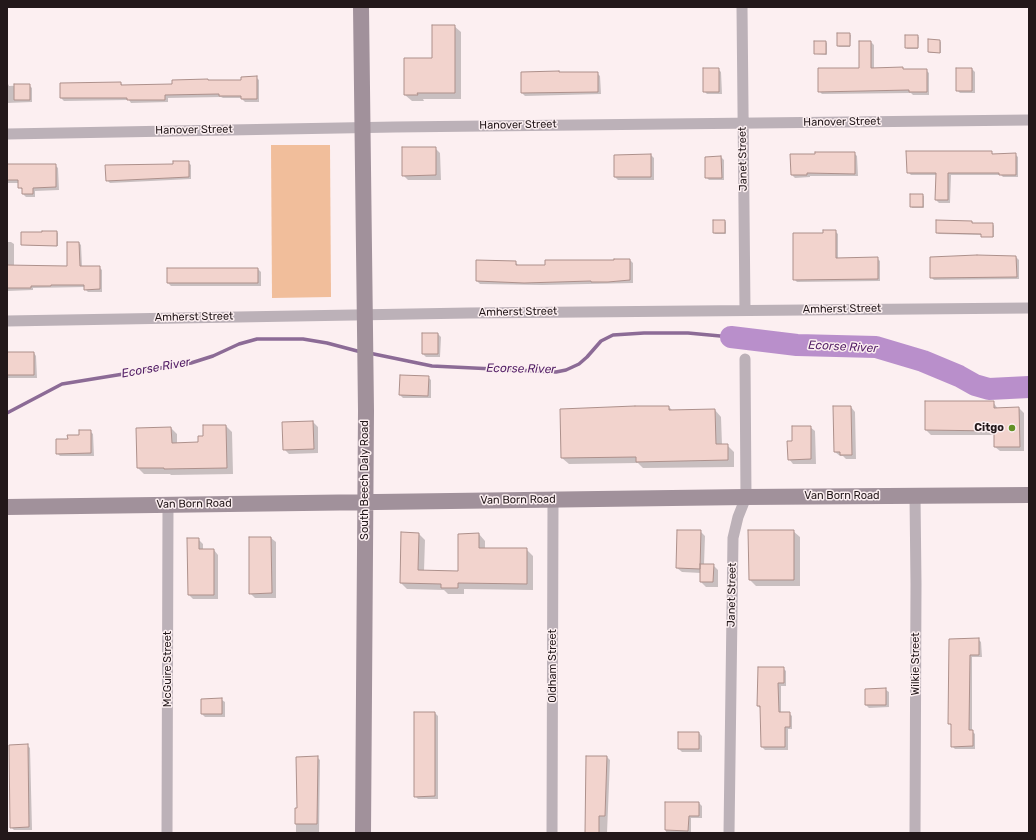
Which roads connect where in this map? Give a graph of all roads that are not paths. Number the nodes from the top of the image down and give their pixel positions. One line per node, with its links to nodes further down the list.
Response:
1 (361, 7): 5 (main road, South Beech Daly Road)
2 (742, 7): 4 (street, Janet Street)
3 (1029, 120): 4 (street, Hanover Street)
4 (743, 123): 5 (street, Hanover Street); 8 (street, Janet Street)
5 (362, 127): 6 (street, Hanover Street); 9 (main road, South Beech Daly Road)
6 (7, 134)
7 (1029, 308): 8 (street, Amherst Street)
8 (744, 310): 9 (street, Amherst Street)
9 (364, 315): 10 (street, Amherst Street); 16 (main road, South Beech Daly Road)
10 (7, 321)
11 (745, 360): 13 (street, Janet Street)
12 (1029, 494): 14 (main road, Van Born Road)
13 (746, 496): 14 (main road, Van Born Road); 15 (main road, Van Born Road); 22 (street, Janet Street)
14 (915, 496): 23 (street, Wilkie Street)
15 (553, 500): 16 (main road, Van Born Road); 21 (street, Oldham Street)
16 (365, 502): 17 (main road, Van Born Road); 20 (main road, South Beech Daly Road)
17 (168, 505): 18 (main road, Van Born Road); 19 (street, McGuire Street)
18 (7, 507)
19 (167, 833)
20 (364, 833)
21 (552, 833)
22 (729, 833)
23 (914, 833)

